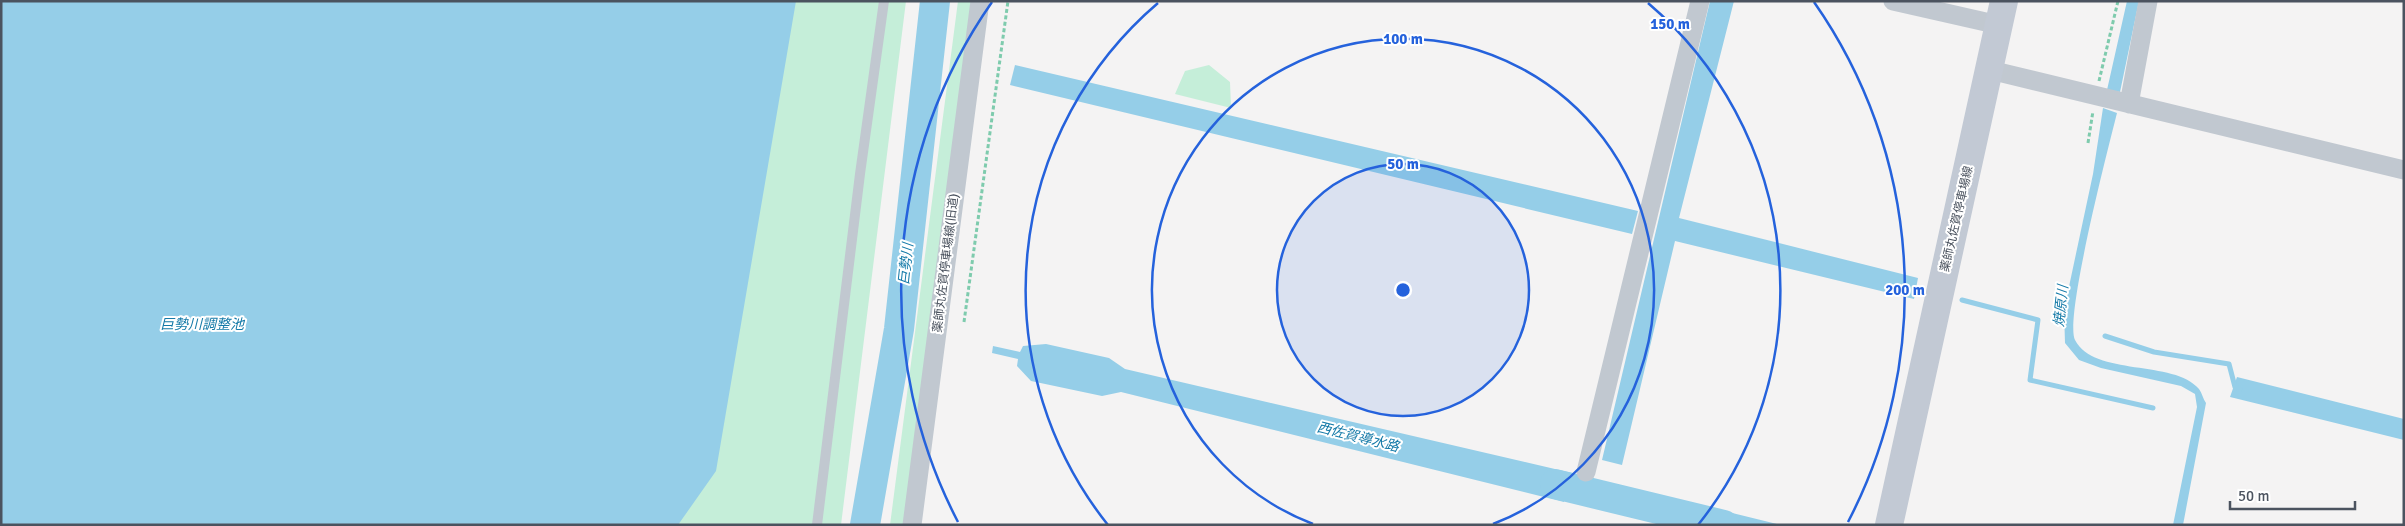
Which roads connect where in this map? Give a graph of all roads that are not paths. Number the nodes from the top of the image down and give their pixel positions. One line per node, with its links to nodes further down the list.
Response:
1 (884, 1): 11 (lane)
2 (980, 1): 12 (street, 薬師丸佐賀停車場線(旧道))
3 (1700, 1): 10 (street)
4 (1893, 1): 6 (street)
5 (2148, 1): 8 (street)
6 (2001, 13): 7 (main road, 薬師丸佐賀停車場線)
7 (1990, 70): 8 (street); 13 (main road, 薬師丸佐賀停車場線)
8 (2129, 104): 9 (street)
9 (2404, 170)
10 (1586, 472)
11 (817, 525)
12 (912, 525)
13 (1889, 525)

